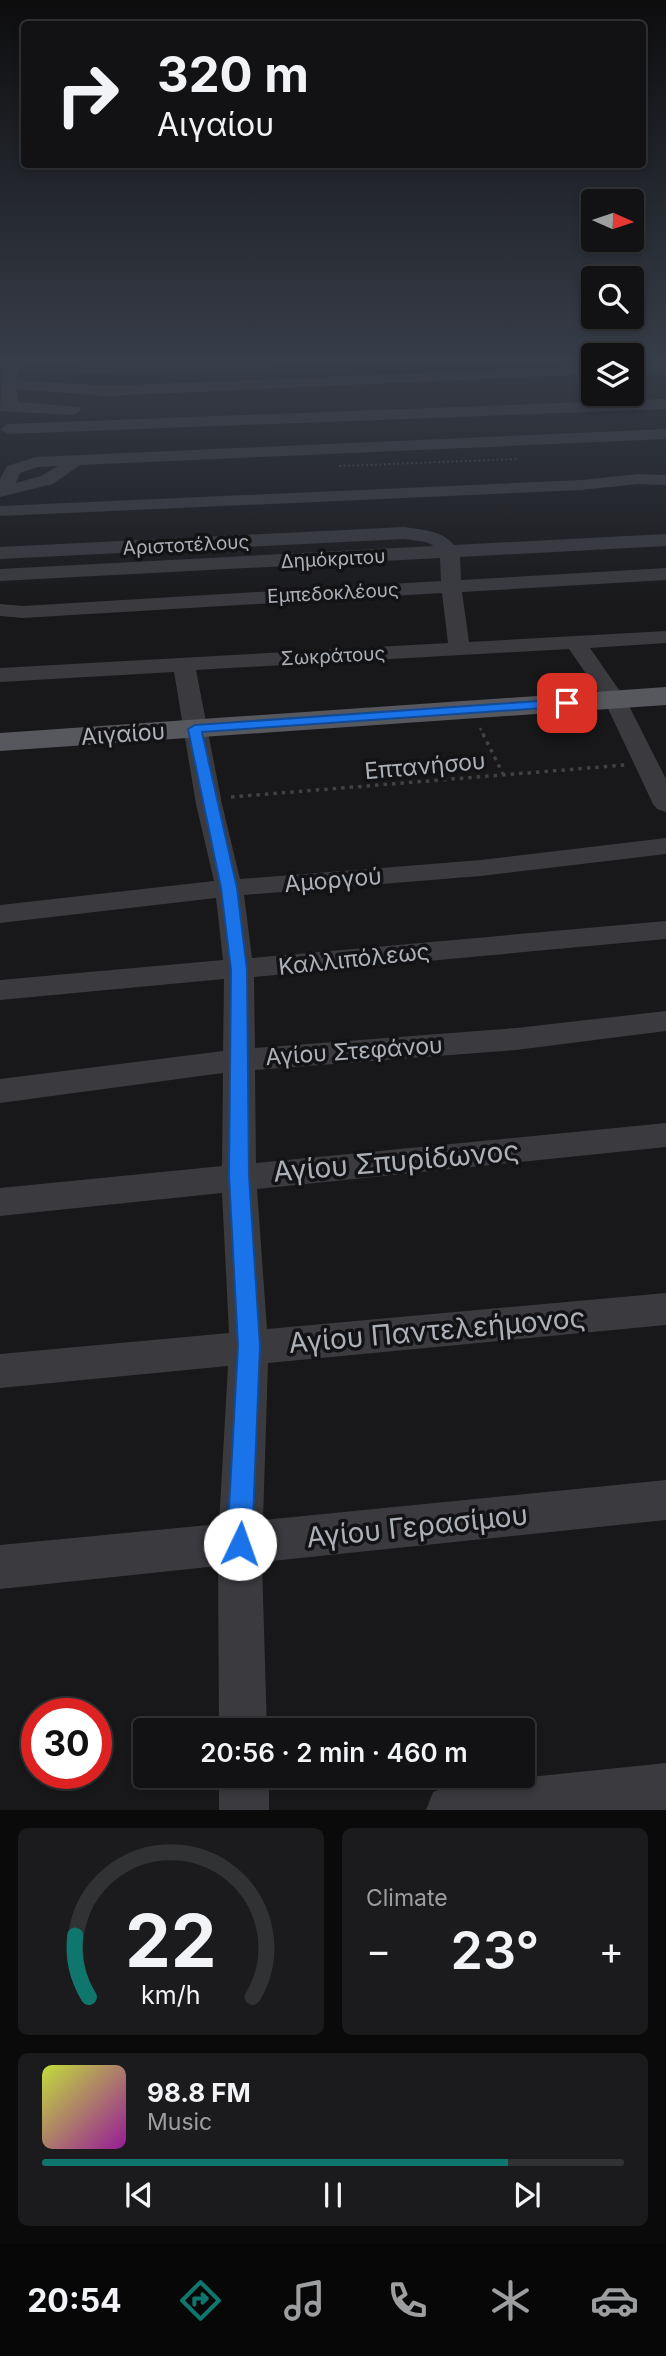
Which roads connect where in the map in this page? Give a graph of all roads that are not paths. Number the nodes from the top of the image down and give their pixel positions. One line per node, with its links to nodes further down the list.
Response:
1 (227, 441): 5 (street)
2 (252, 441): 4 (street)
3 (489, 441): 4 (street)
4 (262, 451): 5 (street)
5 (215, 454): 7 (street)
6 (666, 480): 8 (street)
7 (1, 490)
8 (0, 511)
9 (666, 540): 11 (street, Δημόκριτου)
10 (0, 553): 11 (street, Αριστοτέλους)
11 (450, 553): 13 (street, Δημόκριτου); 14 (street)
12 (666, 574): 14 (street, Εμπεδοκλέους)
13 (0, 575)
14 (451, 587): 15 (street, Εμπεδοκλέους); 18 (street)
15 (0, 610)
16 (666, 637): 17 (street, Σωκράτους)
17 (575, 642): 18 (street, Σωκράτους); 22 (street)
18 (459, 648): 19 (street, Σωκράτους)
19 (184, 664): 20 (street, Σωκράτους); 23 (street)
20 (0, 675)
21 (666, 696): 22 (main road, Αιγαίου)
22 (615, 700): 23 (main road, Αιγαίου); 25 (street)
23 (195, 729): 24 (main road, Αιγαίου); 28 (street)
24 (0, 742)
25 (655, 762): 26 (street)
26 (666, 804)
27 (666, 846): 28 (street, Αμοργού)
28 (229, 888): 29 (street, Αμοργού); 31 (street)
29 (0, 914)
30 (666, 930): 31 (street, Καλλιπόλεως)
31 (239, 970): 32 (street, Καλλιπόλεως); 34 (street)
32 (0, 990)
33 (666, 1021): 34 (street, Αγίου Στεφάνου)
34 (238, 1060): 35 (street, Αγίου Στεφάνου); 37 (street)
35 (0, 1091)
36 (666, 1135): 37 (street, Αγίου Σπυρίδωνος)
37 (239, 1176): 38 (street, Αγίου Σπυρίδωνος); 40 (street)
38 (0, 1202)
39 (666, 1308): 40 (street, Αγίου Παντελεήμονος)
40 (249, 1346): 41 (street, Αγίου Παντελεήμονος); 43 (street)
41 (0, 1371)
42 (666, 1500): 43 (street, Αγίου Γερασίμου)
43 (240, 1544): 44 (street, Αγίου Γερασίμου); 45 (street)
44 (0, 1567)
45 (243, 1718)
46 (244, 1788): 48 (street)
47 (666, 1788): 49 (street)
48 (244, 1810)
49 (451, 1810)

